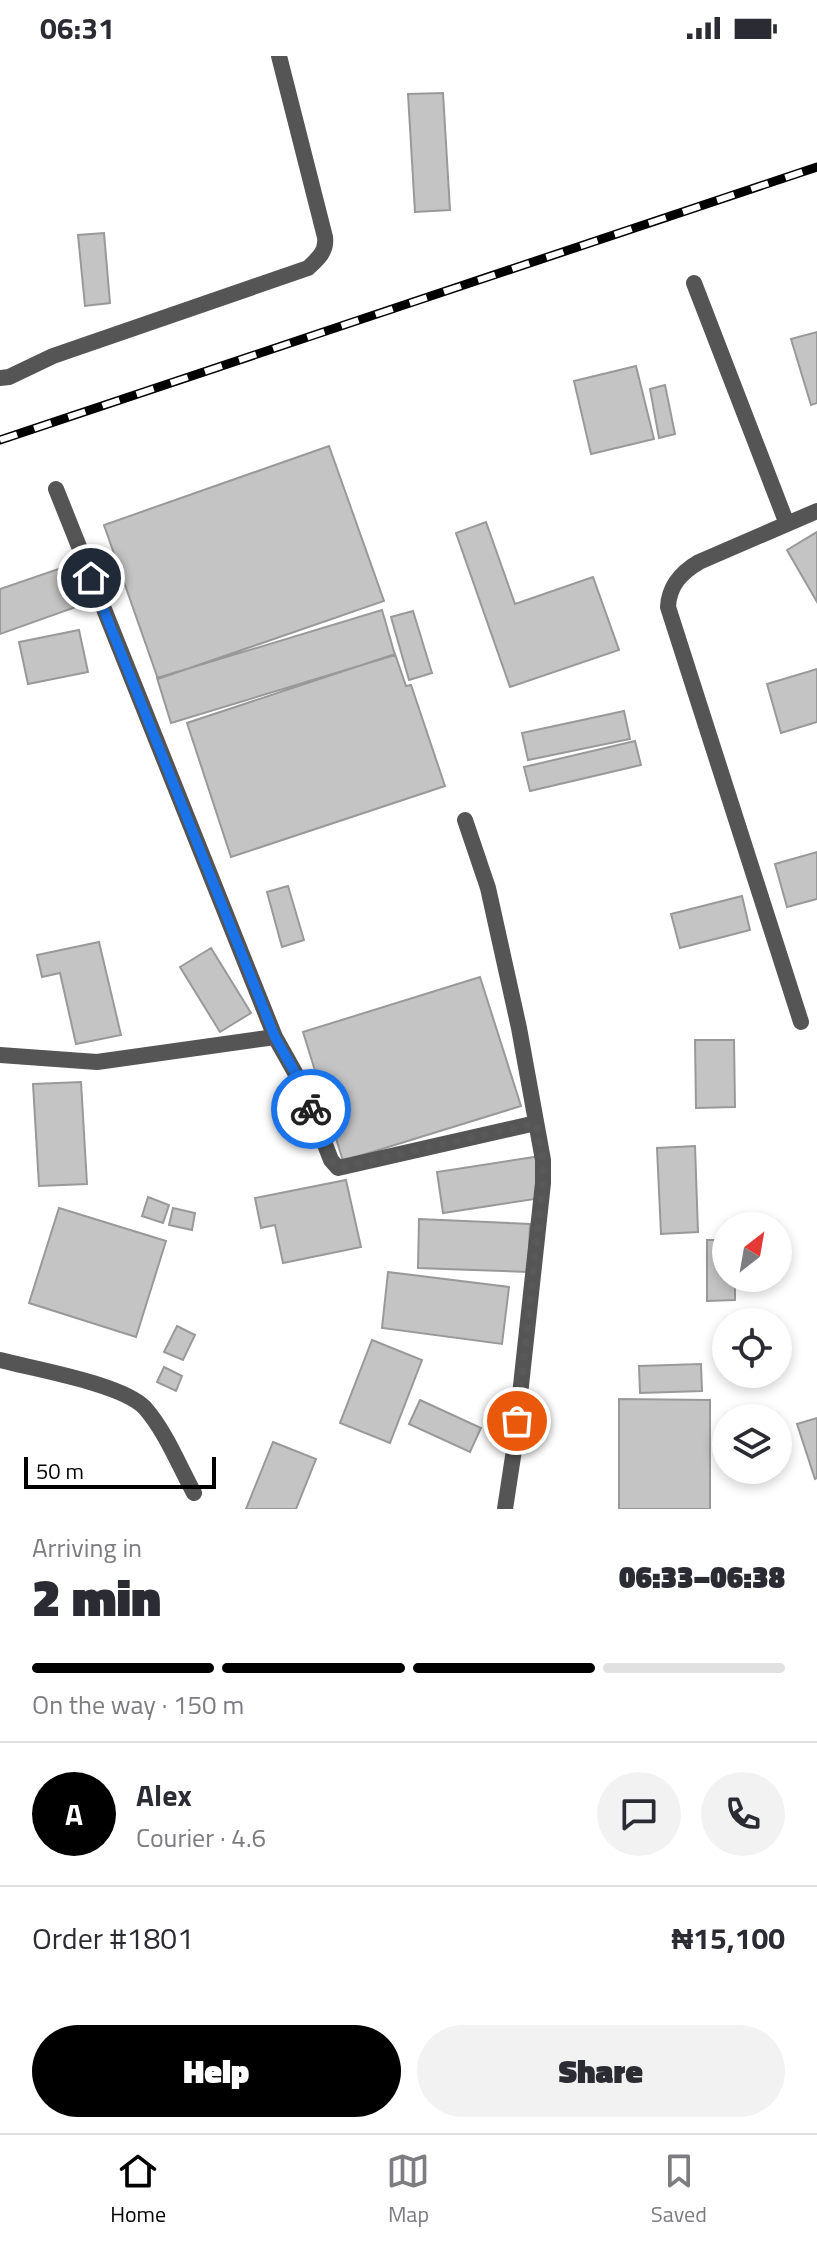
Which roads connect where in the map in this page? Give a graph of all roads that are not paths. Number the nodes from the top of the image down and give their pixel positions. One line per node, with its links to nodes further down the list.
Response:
1 (279, 56): 3 (street)
2 (694, 283): 6 (street)
3 (0, 378)
4 (56, 489): 9 (street)
5 (817, 511): 6 (street)
6 (787, 524): 8 (street)
7 (465, 820): 11 (street)
8 (801, 1022)
9 (275, 1037): 10 (street); 11 (street)
10 (0, 1055)
11 (536, 1123): 14 (street)
12 (0, 1360): 13 (street)
13 (194, 1493)
14 (505, 1509)

